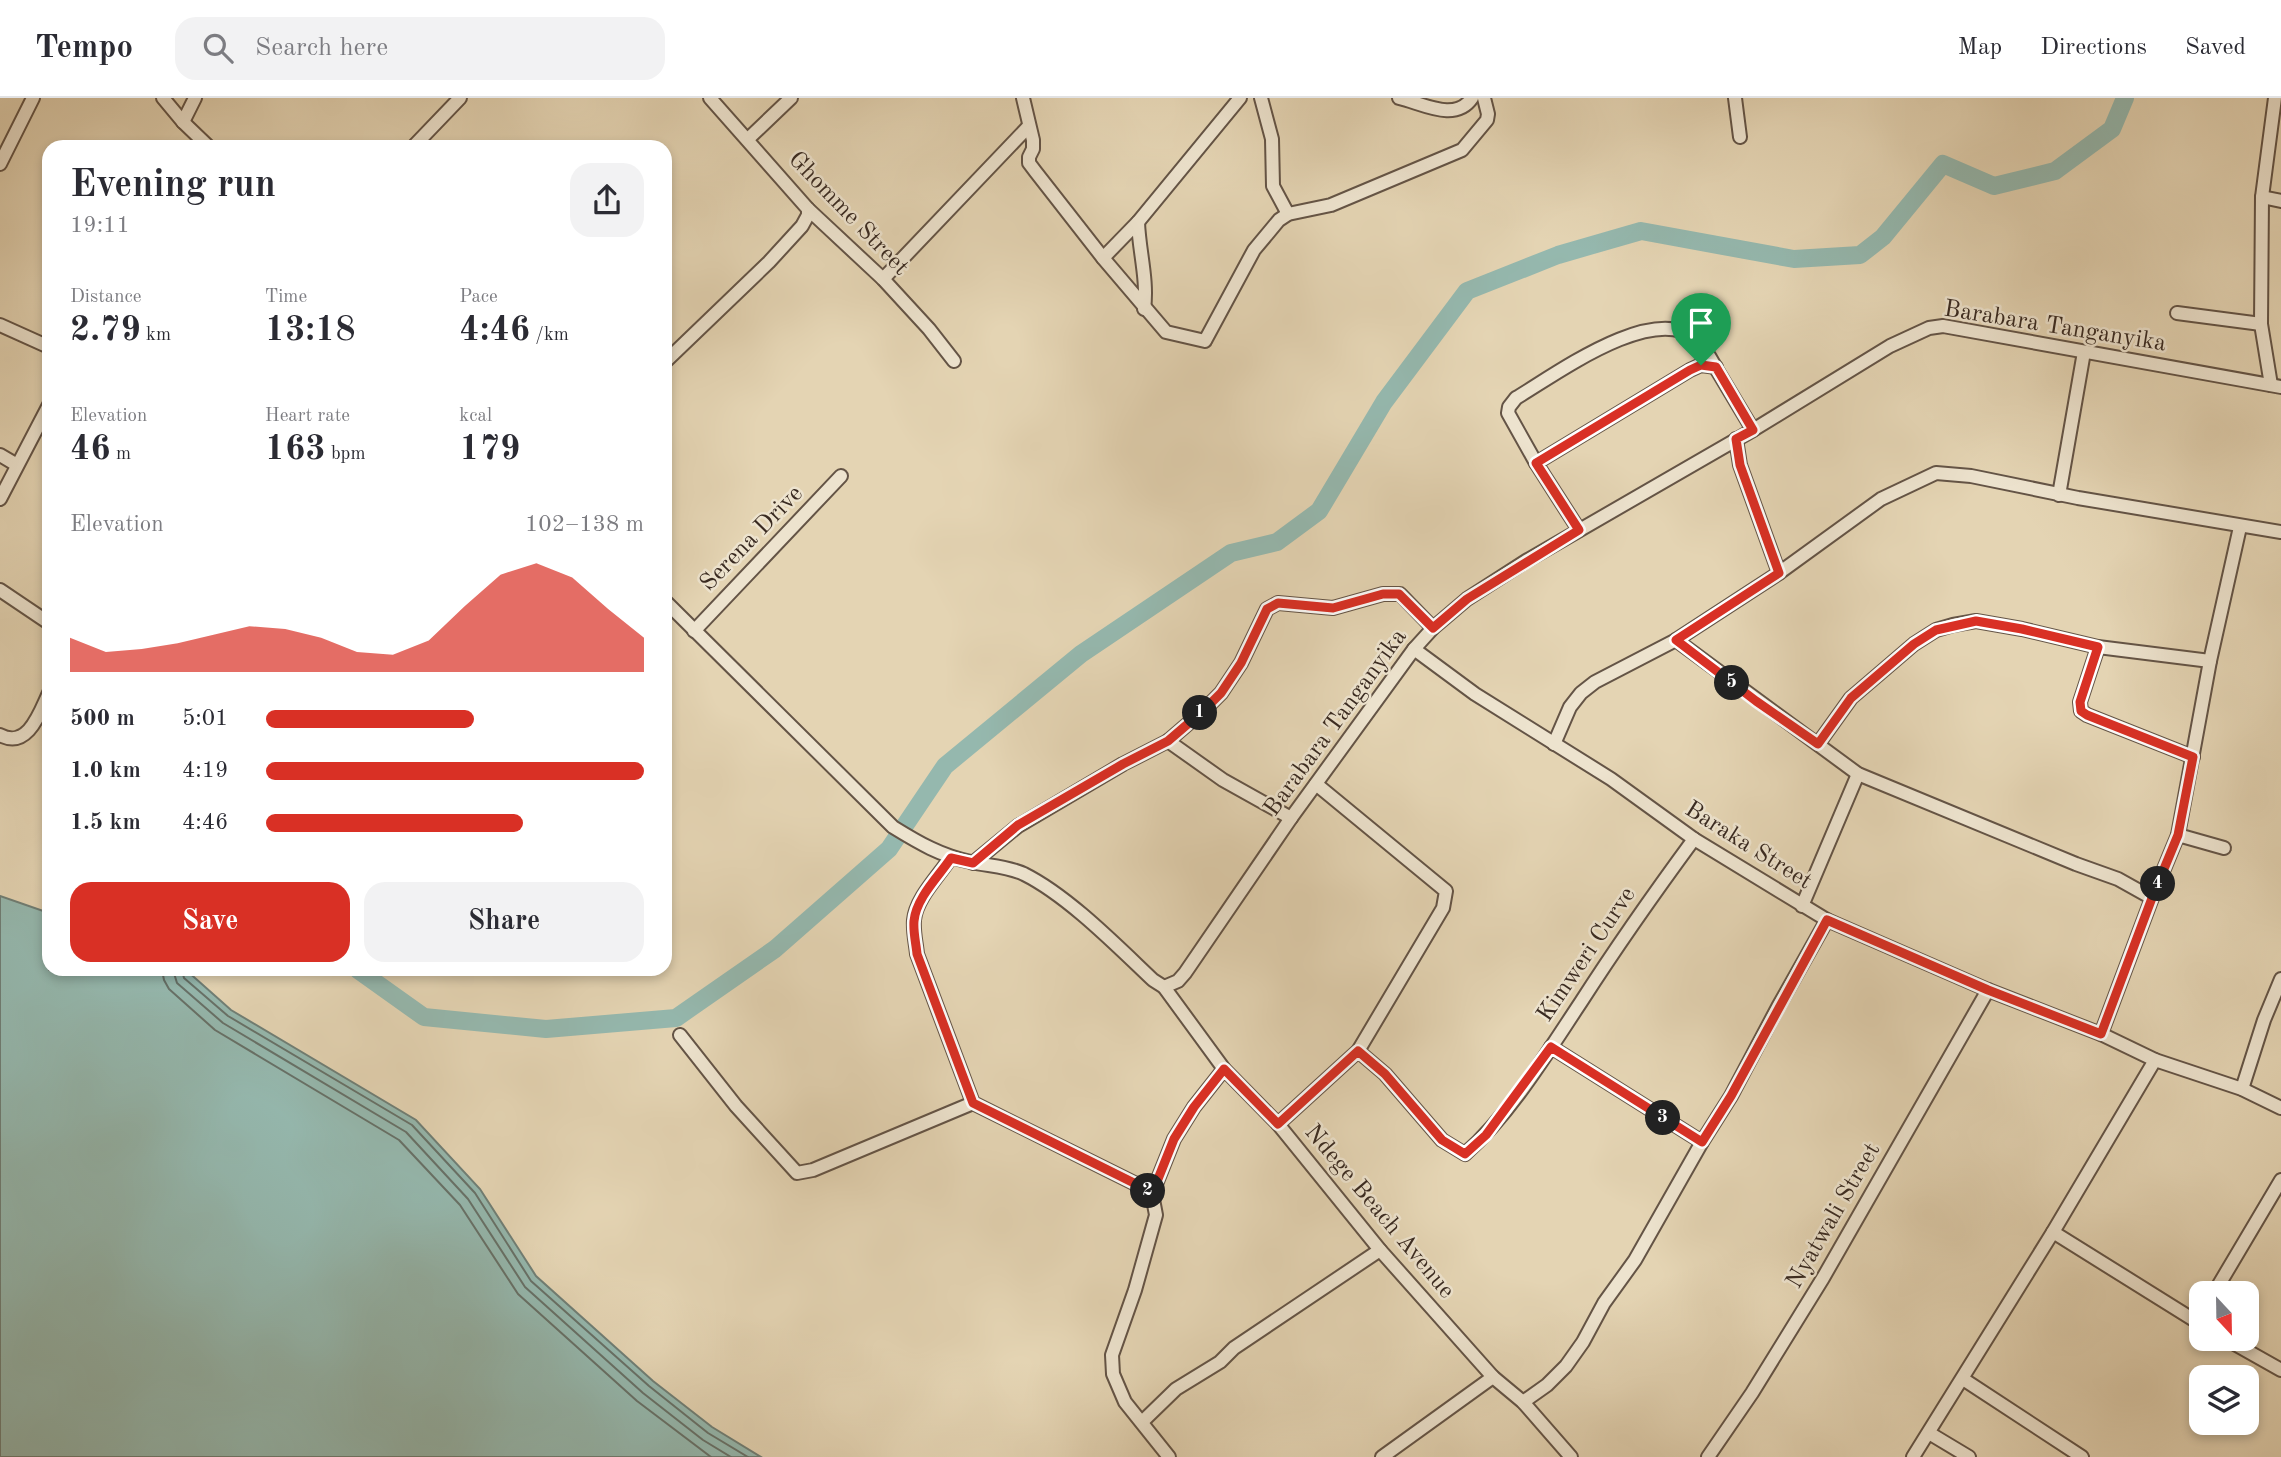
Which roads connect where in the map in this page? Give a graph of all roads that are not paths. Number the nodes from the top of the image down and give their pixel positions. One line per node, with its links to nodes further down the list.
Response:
1 (33, 98): 21 (street)
2 (163, 98): 15 (street)
3 (195, 98): 15 (street)
4 (460, 98): 20 (street)
5 (710, 98): 18 (street, Ghomme Street)
6 (791, 98): 18 (street)
7 (1023, 98): 16 (street)
8 (1240, 98): 26 (street)
9 (1261, 98): 25 (street)
10 (1399, 98): 11 (street)
11 (1472, 98)
12 (1484, 98): 25 (street)
13 (1735, 98): 17 (street)
14 (2275, 98): 22 (street)
15 (183, 122): 19 (street)
16 (1030, 126): 27 (street); 28 (street)
17 (1740, 137)
18 (748, 139): 24 (street, Ghomme Street)
19 (200, 140)
20 (420, 140)
21 (0, 164)
22 (2262, 197): 23 (street); 32 (street)
23 (2281, 201)
24 (808, 209): 28 (street, Ghomme Street); 35 (street)
25 (1288, 214): 29 (street)
26 (1138, 222): 27 (street); 29 (street)
27 (1103, 258): 29 (street)
28 (883, 279): 36 (street, Ghomme Street)
29 (1144, 309)
30 (2178, 313): 32 (street)
31 (0, 324): 33 (street)
32 (2261, 324): 38 (street)
33 (42, 344)
34 (2084, 352): 38 (street, Barabara Tanganyika); 40 (street, Barabara Tanganyika); 46 (street)
35 (672, 355)
36 (954, 361)
37 (1716, 367): 40 (street); 43 (street); 43 (street)
38 (2276, 386)
39 (42, 418): 44 (street)
40 (1753, 430): 41 (street, Barabara Tanganyika)
41 (1736, 439): 49 (street, Barabara Tanganyika); 51 (street)
42 (0, 455): 44 (street)
43 (1536, 463): 49 (street)
44 (17, 465): 47 (street)
45 (841, 476): 56 (street, Serena Drive)
46 (2059, 495): 48 (street); 51 (street)
47 (0, 499)
48 (2240, 527): 50 (street); 60 (street)
49 (1579, 530): 55 (street, Barabara Tanganyika)
50 (2281, 533)
51 (1779, 573): 57 (street)
52 (0, 590): 54 (street)
53 (672, 608): 56 (street, Ndege Beach Avenue)
54 (42, 618)
55 (1433, 628): 59 (street, Barabara Tanganyika); 63 (street)
56 (694, 631): 73 (street, Ndege Beach Avenue)
57 (1676, 640): 64 (street); 65 (street)
58 (2098, 647): 60 (street); 65 (street); 66 (street)
59 (1415, 649): 64 (street, Baraka Street); 68 (street, Barabara Tanganyika)
60 (2210, 662): 66 (street)
61 (42, 705): 62 (street)
62 (0, 735)
63 (1168, 741): 69 (street); 74 (street)
64 (1554, 744): 71 (street, Baraka Street)
65 (1818, 744): 67 (street)
66 (2193, 757): 70 (street)
67 (1858, 774): 75 (street); 76 (street)
68 (1316, 784): 69 (street, Barabara Tanganyika); 84 (street)
69 (1291, 818): 79 (street, Barabara Tanganyika)
70 (2178, 835): 72 (street); 75 (street)
71 (1694, 839): 76 (street, Baraka Street); 83 (street, Kimweri Curve)
72 (2224, 848)
73 (951, 858): 74 (street, Ndege Beach Avenue); 88 (street)
74 (973, 863): 79 (street, Ndege Beach Avenue)
75 (2152, 898): 81 (street)
76 (1802, 906): 77 (street, Baraka Street)
77 (1827, 920): 80 (street, Baraka Street); 91 (street)
78 (2281, 979): 87 (street)
79 (1164, 987): 86 (street, Ndege Beach Avenue)
80 (1988, 990): 81 (street, Baraka Street); 108 (street, Nyatwali Street)
81 (2101, 1034): 85 (street, Baraka Street)
82 (680, 1035): 88 (street)
83 (1551, 1047): 84 (street, Kimweri Curve); 91 (street)
84 (1358, 1051): 90 (street)
85 (2155, 1060): 87 (street, Baraka Street); 94 (street)
86 (1224, 1069): 90 (street, Ndege Beach Avenue); 93 (street)
87 (2242, 1089): 89 (street, Baraka Street)
88 (973, 1103): 93 (street)
89 (2281, 1108)
90 (1278, 1124): 95 (street, Ndege Beach Avenue)
91 (1702, 1142): 102 (street)
92 (2281, 1180): 96 (street)
93 (1152, 1194): 103 (street)
94 (2053, 1232): 97 (street); 101 (street)
95 (1380, 1250): 100 (street, Ndege Beach Avenue); 103 (street)
96 (2221, 1281)
97 (2189, 1314)
98 (2247, 1351): 99 (street)
99 (2281, 1370)
100 (1493, 1377): 102 (street, Ndege Beach Avenue); 106 (street)
101 (1963, 1379): 104 (street); 111 (street)
102 (1524, 1402): 107 (street, Ndege Beach Avenue)
103 (1142, 1422): 105 (street)
104 (1928, 1433): 109 (street); 110 (street)
105 (1169, 1457)
106 (1382, 1457)
107 (1571, 1457)
108 (1708, 1457)
109 (1913, 1457)
110 (1969, 1457)
111 (2082, 1457)

